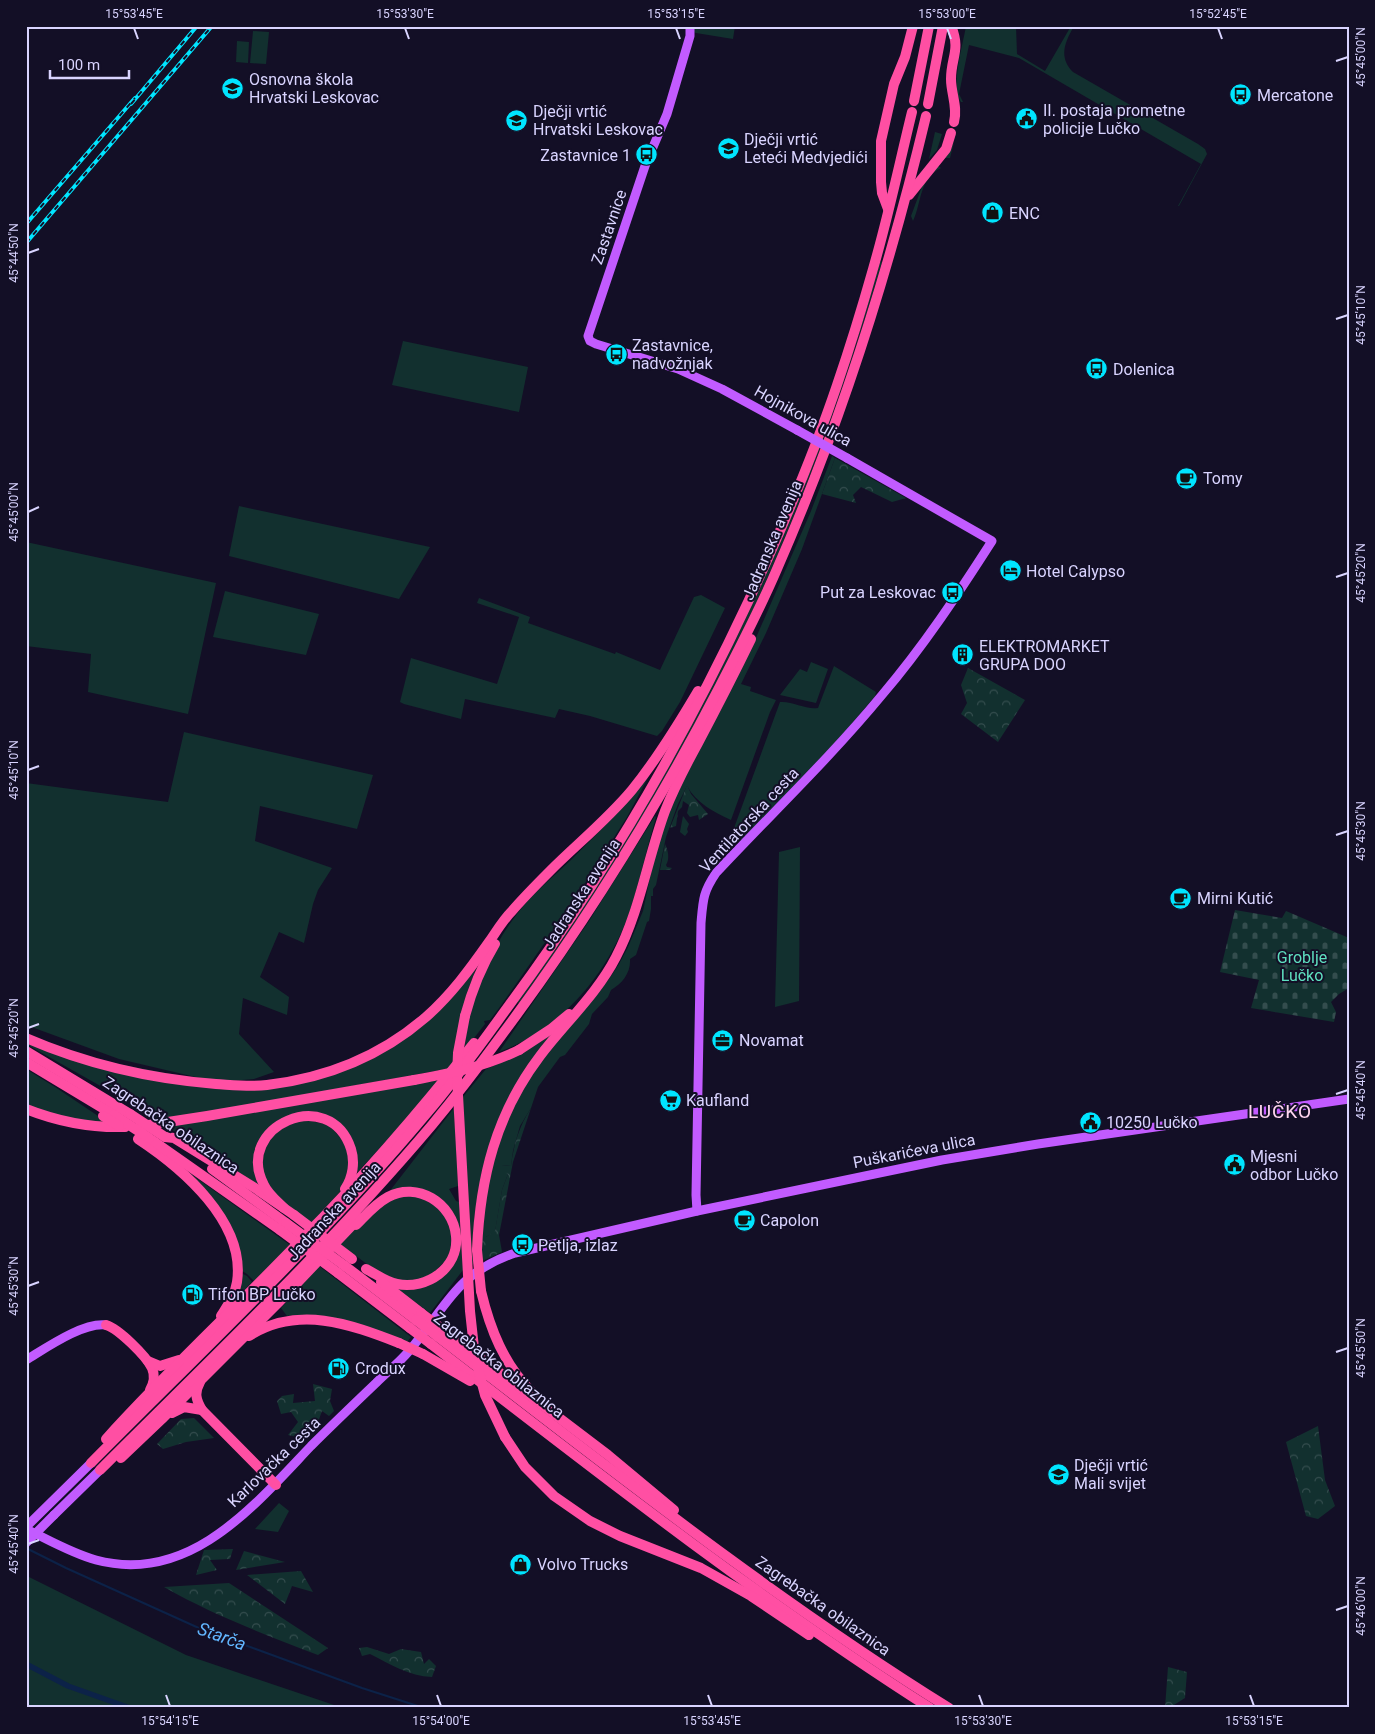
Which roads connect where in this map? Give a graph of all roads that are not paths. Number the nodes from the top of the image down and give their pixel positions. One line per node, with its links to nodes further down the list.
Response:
1 (690, 26): 14 (main road, Zastavnice)
2 (913, 26): 13 (highway)
3 (929, 26): 6 (highway)
4 (943, 26): 7 (highway)
5 (952, 26): 10 (highway)
6 (914, 101)
7 (928, 104)
8 (912, 112): 13 (highway, Jadranska avenija)
9 (926, 116): 12 (highway, Jadranska avenija)
10 (954, 122)
11 (952, 133): 12 (highway)
12 (906, 200): 16 (highway, Jadranska avenija)
13 (888, 210): 17 (highway, Jadranska avenija)
14 (589, 339): 15 (main road, Hojnikova ulica, bridge)
15 (992, 541): 30 (main road, Ventilatorska cesta)
16 (776, 573): 19 (highway); 21 (highway, Jadranska avenija)
17 (737, 625): 18 (highway); 20 (highway, Jadranska avenija)
18 (520, 903): 22 (highway); 59 (highway, bridge)
19 (604, 977): 26 (highway, bridge); 51 (highway, bridge)
20 (508, 1008): 32 (highway); 37 (highway, Jadranska avenija)
21 (519, 1012): 33 (highway); 38 (highway, Jadranska avenija)
22 (26, 1038)
23 (26, 1051): 28 (highway, Zagrebačka obilaznica, bridge)
24 (26, 1062): 27 (highway, Zagrebačka obilaznica)
25 (1349, 1099): 30 (main road, Puškarićeva ulica)
26 (26, 1109)
27 (108, 1115): 31 (highway, Zagrebačka obilaznica, bridge); 41 (highway, bridge)
28 (165, 1137): 29 (highway); 31 (highway, Zagrebačka obilaznica)
29 (284, 1208): 31 (highway); 32 (highway)
30 (697, 1211): 34 (main road, Puškarićeva ulica)
31 (287, 1222): 35 (highway, bridge); 35 (highway, Zagrebačka obilaznica, bridge)
32 (302, 1239): 37 (highway)
33 (339, 1240): 36 (highway); 38 (highway)
34 (491, 1263): 55 (main road, Karlovačka cesta)
35 (345, 1266): 36 (highway); 39 (highway, Zagrebačka obilaznica)
36 (366, 1269): 39 (highway)
37 (260, 1288): 41 (highway); 53 (highway, Jadranska avenija)
38 (273, 1302): 43 (highway); 54 (highway, Jadranska avenija)
39 (416, 1320): 42 (highway, Zagrebačka obilaznica, bridge); 42 (highway, bridge)
40 (106, 1326): 45 (main road); 46 (highway)
41 (212, 1330): 44 (highway)
42 (437, 1336): 50 (highway, Zagrebačka obilaznica); 51 (highway); 58 (highway, Zagrebačka obilaznica)
43 (234, 1347): 47 (highway); 50 (highway, bridge)
44 (186, 1357): 46 (highway); 48 (highway)
45 (26, 1360)
46 (147, 1360): 48 (highway)
47 (204, 1377): 49 (highway); 52 (highway)
48 (149, 1393): 53 (highway)
49 (202, 1410): 52 (highway); 55 (highway)
50 (522, 1414): 59 (highway, Zagrebačka obilaznica)
51 (559, 1418): 58 (highway)
52 (162, 1419): 54 (highway)
53 (91, 1463): 56 (main road, Jadranska avenija)
54 (100, 1470): 57 (main road, Jadranska avenija, bridge)
55 (276, 1485): 56 (main road, Karlovačka cesta)
56 (26, 1528)
57 (26, 1543)
58 (764, 1583): 61 (highway, Zagrebačka obilaznica)
59 (837, 1647): 60 (highway, Zagrebačka obilaznica)
60 (930, 1708)
61 (949, 1708)

